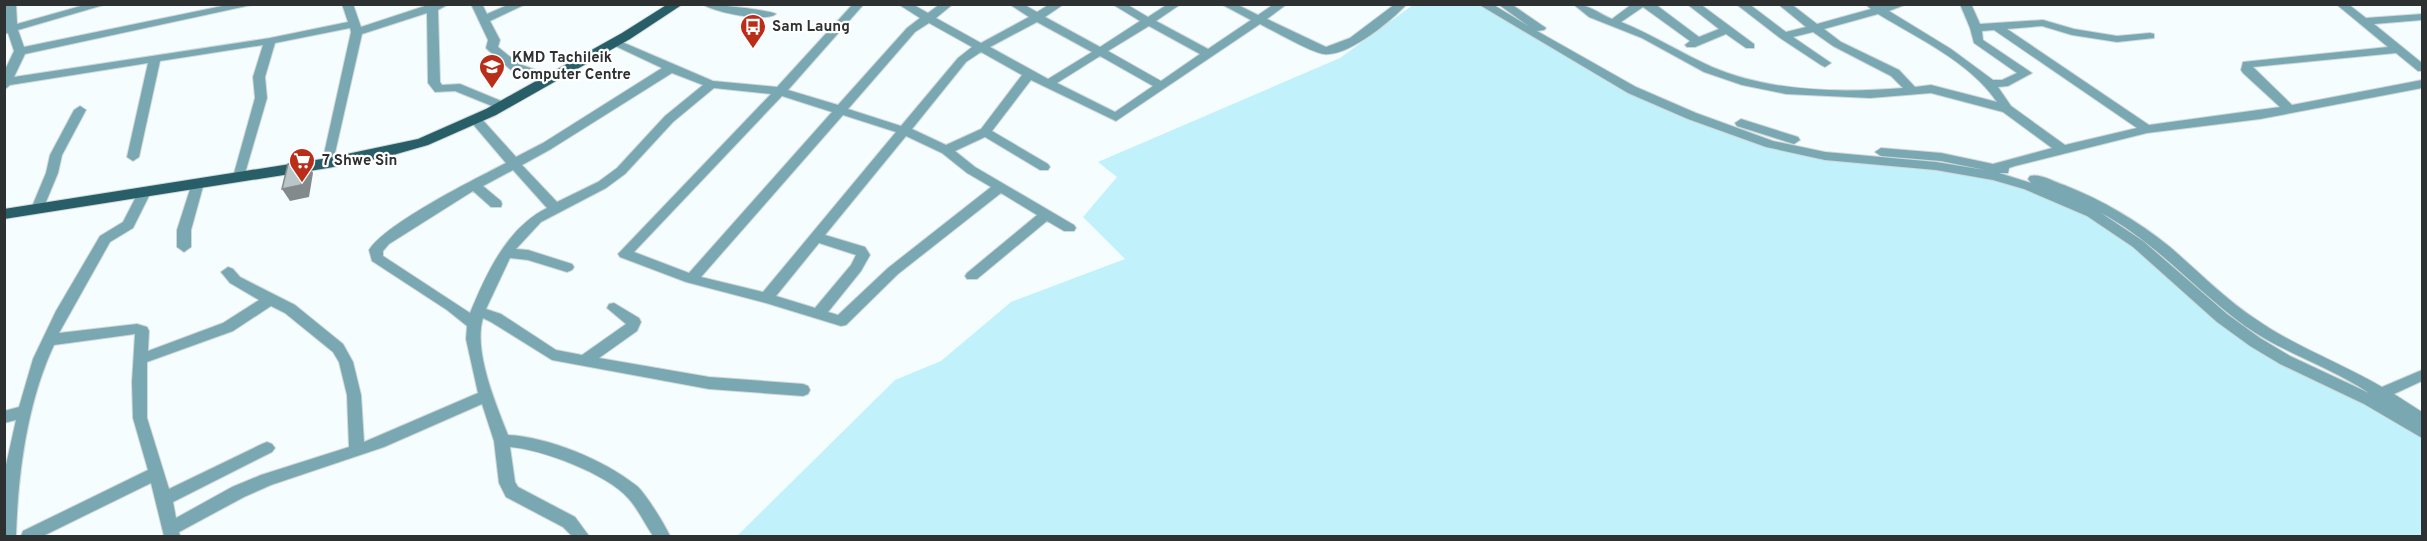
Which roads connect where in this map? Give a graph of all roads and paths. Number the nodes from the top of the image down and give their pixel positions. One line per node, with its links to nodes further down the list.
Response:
1 (11, 4): 46 (street)
2 (102, 4): 46 (street)
3 (251, 4): 56 (street)
4 (347, 4): 43 (street)
5 (476, 4): 37 (street)
6 (521, 4): 37 (street)
7 (677, 4): 51 (main road)
8 (707, 4): 33 (street)
9 (859, 4): 73 (street)
10 (903, 4): 34 (street)
11 (948, 4): 34 (street)
12 (1014, 4): 35 (street)
13 (1059, 4): 35 (street)
14 (1117, 4): 39 (street)
15 (1176, 4): 39 (street)
16 (1226, 4): 38 (street)
17 (1282, 4): 38 (street)
18 (1402, 4): 38 (street)
19 (1484, 4): 90 (street)
20 (1503, 4): 90 (street)
21 (1578, 4): 41 (street)
22 (1640, 4): 41 (street)
23 (1647, 4): 52 (street)
24 (1692, 4): 47 (street)
25 (1741, 4): 48 (street)
26 (1783, 4): 44 (street)
27 (1902, 4): 32 (street)
28 (1965, 4): 45 (street)
29 (2341, 4): 40 (street)
30 (438, 6): 31 (street); 75 (street)
31 (418, 8): 43 (street)
32 (1875, 8): 44 (street); 70 (street)
33 (770, 14)
34 (926, 17): 54 (street); 79 (street)
35 (1038, 17): 54 (street); 57 (street)
36 (2422, 17): 40 (street)
37 (483, 20): 66 (street)
38 (1258, 20): 59 (street)
39 (1149, 21): 57 (street); 59 (street)
40 (2364, 22): 55 (street)
41 (1613, 23): 58 (street)
42 (1995, 26): 45 (street); 49 (street); 81 (street)
43 (356, 28): 50 (street); 87 (street)
44 (1813, 28): 48 (street); 74 (street)
45 (1976, 28): 70 (street)
46 (8, 30): 56 (street)
47 (1725, 30): 52 (street); 53 (street)
48 (1785, 36): 62 (street)
49 (2150, 36)
50 (270, 41): 60 (street); 91 (street)
51 (615, 42): 63 (street); 66 (main road)
52 (1698, 42): 58 (street)
53 (1750, 46)
54 (982, 47): 65 (street); 82 (street)
55 (2399, 49): 61 (street); 77 (street)
56 (20, 51): 67 (street)
57 (1101, 52): 68 (street); 72 (street)
58 (1675, 52): 74 (street)
59 (1208, 54): 72 (street)
60 (155, 58): 67 (street); 86 (street)
61 (2416, 58): 64 (street)
62 (1825, 63)
63 (670, 68): 69 (street); 88 (street)
64 (2422, 68)
65 (1029, 74): 68 (street); 83 (street)
66 (550, 79): 75 (main road)
67 (5, 83)
68 (1050, 83): 72 (street)
69 (711, 84): 73 (street); 98 (street)
70 (1990, 84): 76 (street)
71 (2422, 84): 77 (street)
72 (1162, 86)
73 (780, 91): 79 (street); 108 (street)
74 (1912, 91): 76 (street)
75 (502, 106): 80 (main road)
76 (2007, 109): 85 (street)
77 (2289, 109): 81 (street)
78 (80, 110): 97 (street)
79 (841, 111): 82 (street); 108 (street)
80 (476, 120): 87 (main road); 88 (street)
81 (2147, 129): 85 (street)
82 (905, 131): 84 (street); 102 (street)
83 (986, 132): 84 (street); 89 (street)
84 (946, 150): 94 (street)
85 (2064, 151): 90 (street)
86 (133, 158)
87 (328, 163): 91 (main road)
88 (515, 164): 93 (street); 98 (street)
89 (1044, 166)
90 (1995, 172): 120 (street)
91 (239, 177): 92 (main road)
92 (198, 183): 95 (main road); 103 (street)
93 (474, 185): 96 (street); 113 (street)
94 (1000, 187): 100 (street); 112 (street)
95 (145, 192): 97 (main road); 114 (street)
96 (496, 204)
97 (37, 209): 99 (main road)
98 (557, 210): 104 (street)
99 (4, 214)
100 (1046, 215): 101 (street); 107 (street)
101 (1069, 228)
102 (818, 238): 109 (street); 112 (street)
103 (183, 247)
104 (506, 253): 105 (street); 113 (street)
105 (567, 267)
106 (228, 272): 110 (street)
107 (972, 276)
108 (691, 279): 109 (street)
109 (766, 298): 112 (street)
110 (270, 300): 115 (street); 127 (street)
111 (614, 308): 116 (street)
112 (819, 313)
113 (476, 317): 116 (street); 119 (street)
114 (48, 340): 115 (street); 121 (street)
115 (141, 359): 128 (street)
116 (582, 362): 118 (street)
117 (2422, 375): 120 (street)
118 (803, 390)
119 (486, 396): 125 (street); 127 (street)
120 (2375, 396): 123 (street); 124 (street)
121 (25, 411): 122 (street); 132 (street)
122 (4, 417)
123 (2422, 419)
124 (2422, 432)
125 (502, 441): 131 (street); 134 (street)
126 (267, 448): 129 (street)
127 (357, 450): 130 (street)
128 (157, 473): 129 (street); 133 (street)
129 (164, 499): 130 (street)
130 (171, 533)
131 (574, 534)
132 (8, 537)
133 (29, 537)
134 (662, 537)

